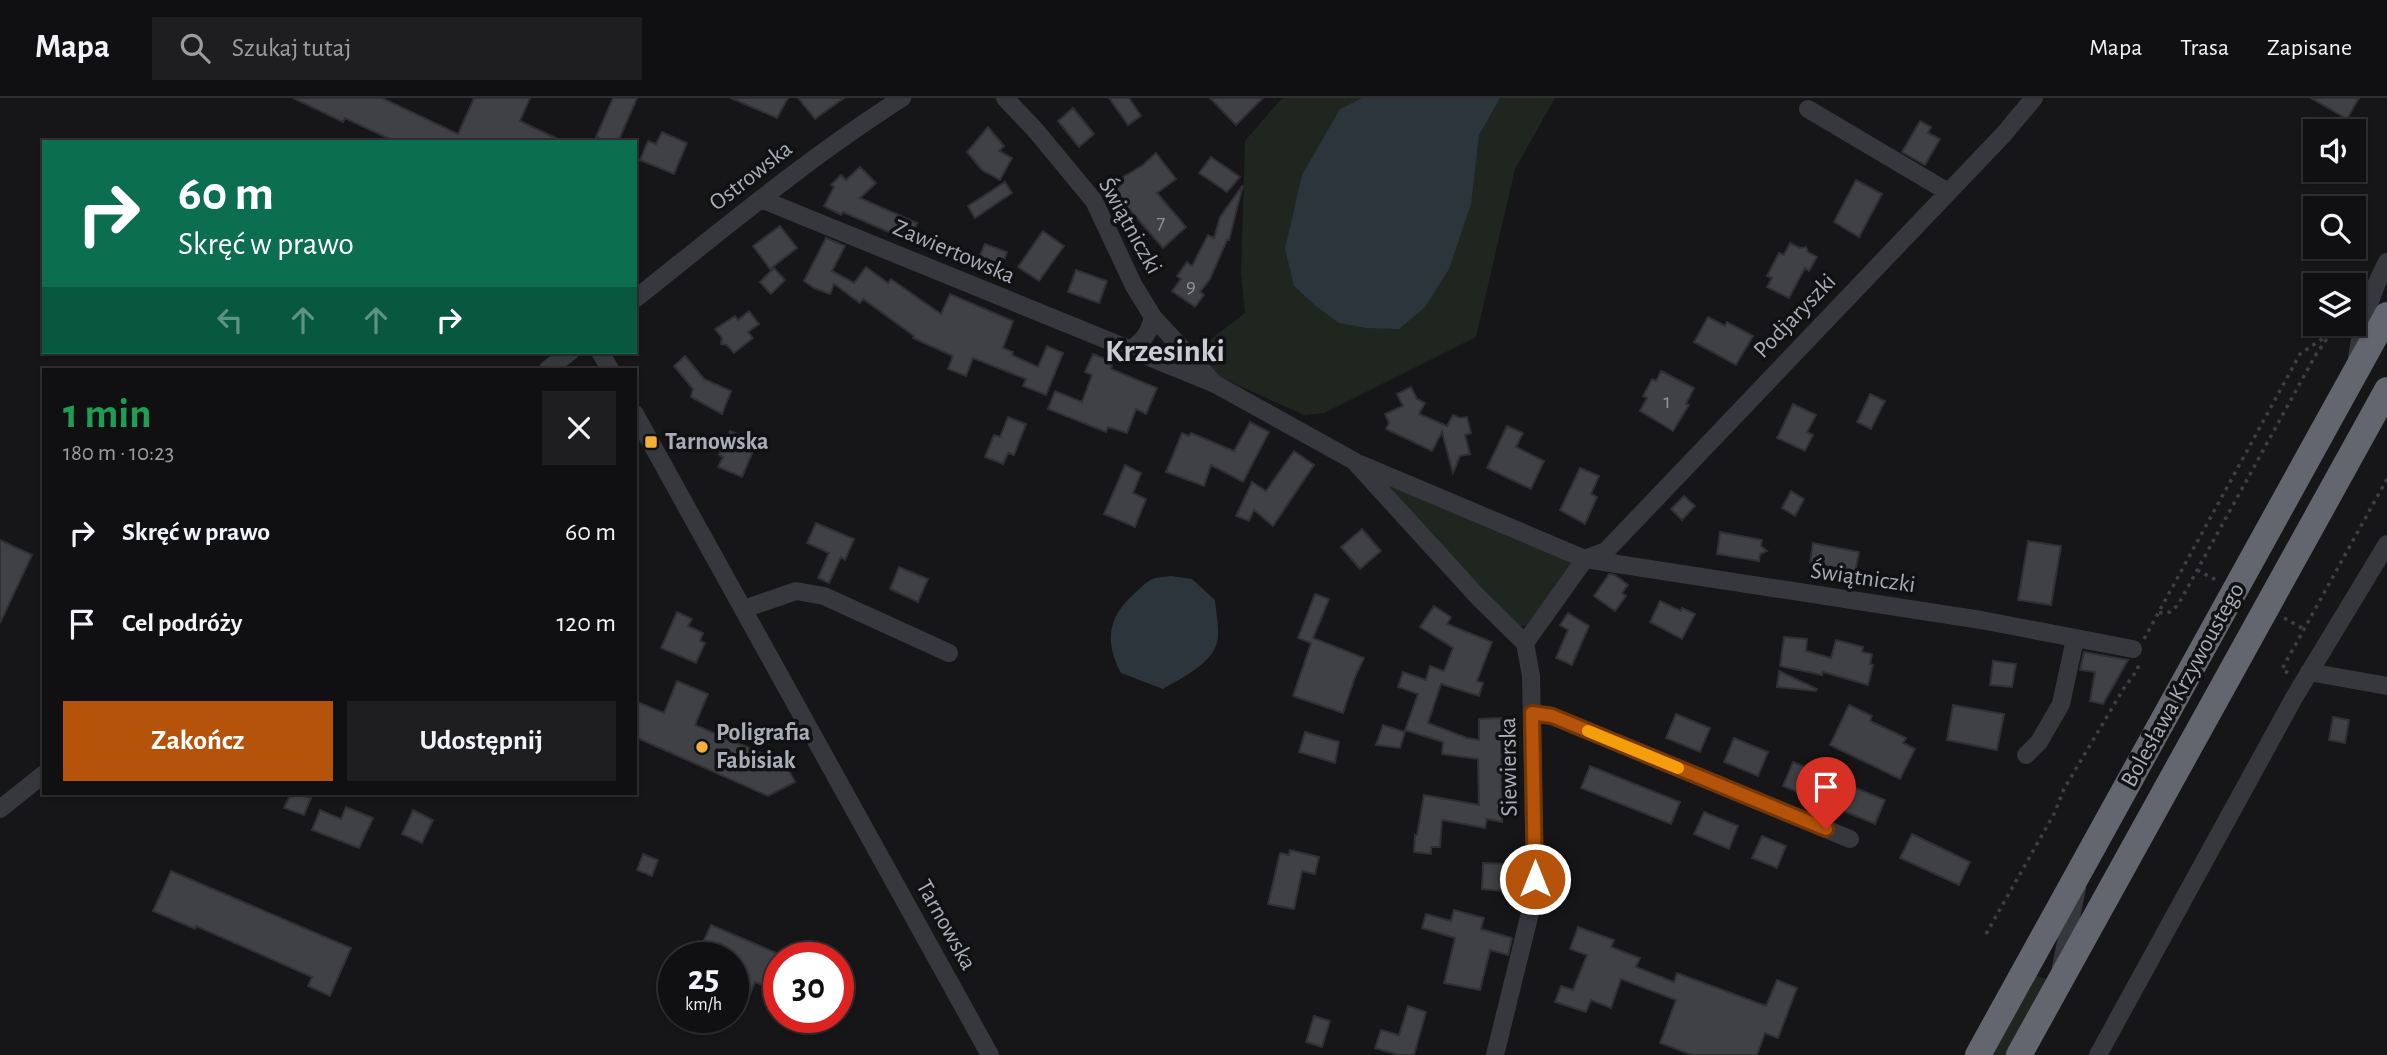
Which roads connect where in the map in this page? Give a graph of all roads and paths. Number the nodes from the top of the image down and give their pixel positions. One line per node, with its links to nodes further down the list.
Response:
1 (902, 98): 6 (street, Ostrowska)
2 (1005, 98): 10 (street, Świątniczki)
3 (2034, 98): 5 (street, Podjaryszki)
4 (1808, 109): 5 (street)
5 (1948, 192): 23 (street, Podjaryszki)
6 (761, 198): 8 (street, Ostrowska); 13 (street, Zawiertowska)
7 (2387, 262): 16 (street)
8 (637, 297)
9 (2387, 315): 16 (highway, Bolesława Krzywoustego)
10 (1153, 317): 13 (street); 17 (street, Świątniczki)
11 (2327, 336): 25 (path)
12 (2327, 336): 25 (path)
13 (1129, 351): 17 (street, Świątniczki)
14 (567, 354): 15 (street)
15 (549, 368)
16 (2354, 375): 39 (highway, Bolesława Krzywoustego)
17 (1215, 384): 20 (street, Świątniczki)
18 (2386, 394): 40 (highway, Bolesława Krzywoustego)
19 (637, 418): 24 (street, Tarnowska)
20 (1354, 461): 23 (street, Świątniczki); 29 (street, Świątniczki)
21 (2387, 479): 27 (path)
22 (2387, 544): 32 (street)
23 (1585, 559): 28 (street, Świątniczki); 29 (street)
24 (744, 609): 31 (street); 45 (street, Tarnowska)
25 (2159, 613): 30 (path)
26 (2298, 625): 27 (path)
27 (2304, 629): 32 (path)
28 (2075, 639): 30 (street, Świątniczki); 35 (street)
29 (1525, 643): 34 (street, Siewierska)
30 (2133, 649): 42 (path)
31 (949, 653)
32 (2302, 674): 33 (street); 49 (street)
33 (2387, 686)
34 (1532, 713): 38 (street); 46 (street, Siewierska)
35 (2026, 755)
36 (42, 776): 37 (street)
37 (0, 810)
38 (1850, 839)
39 (2084, 865): 41 (street); 43 (highway, Bolesława Krzywoustego)
40 (2112, 889): 41 (street); 44 (highway, Bolesława Krzywoustego)
41 (2068, 933): 43 (street); 44 (street)
42 (1986, 934)
43 (2019, 981): 47 (highway, Bolesława Krzywoustego)
44 (2049, 1001): 48 (highway, Bolesława Krzywoustego)
45 (990, 1055)
46 (1495, 1055)
47 (1978, 1055)
48 (2019, 1055)
49 (2098, 1055)

